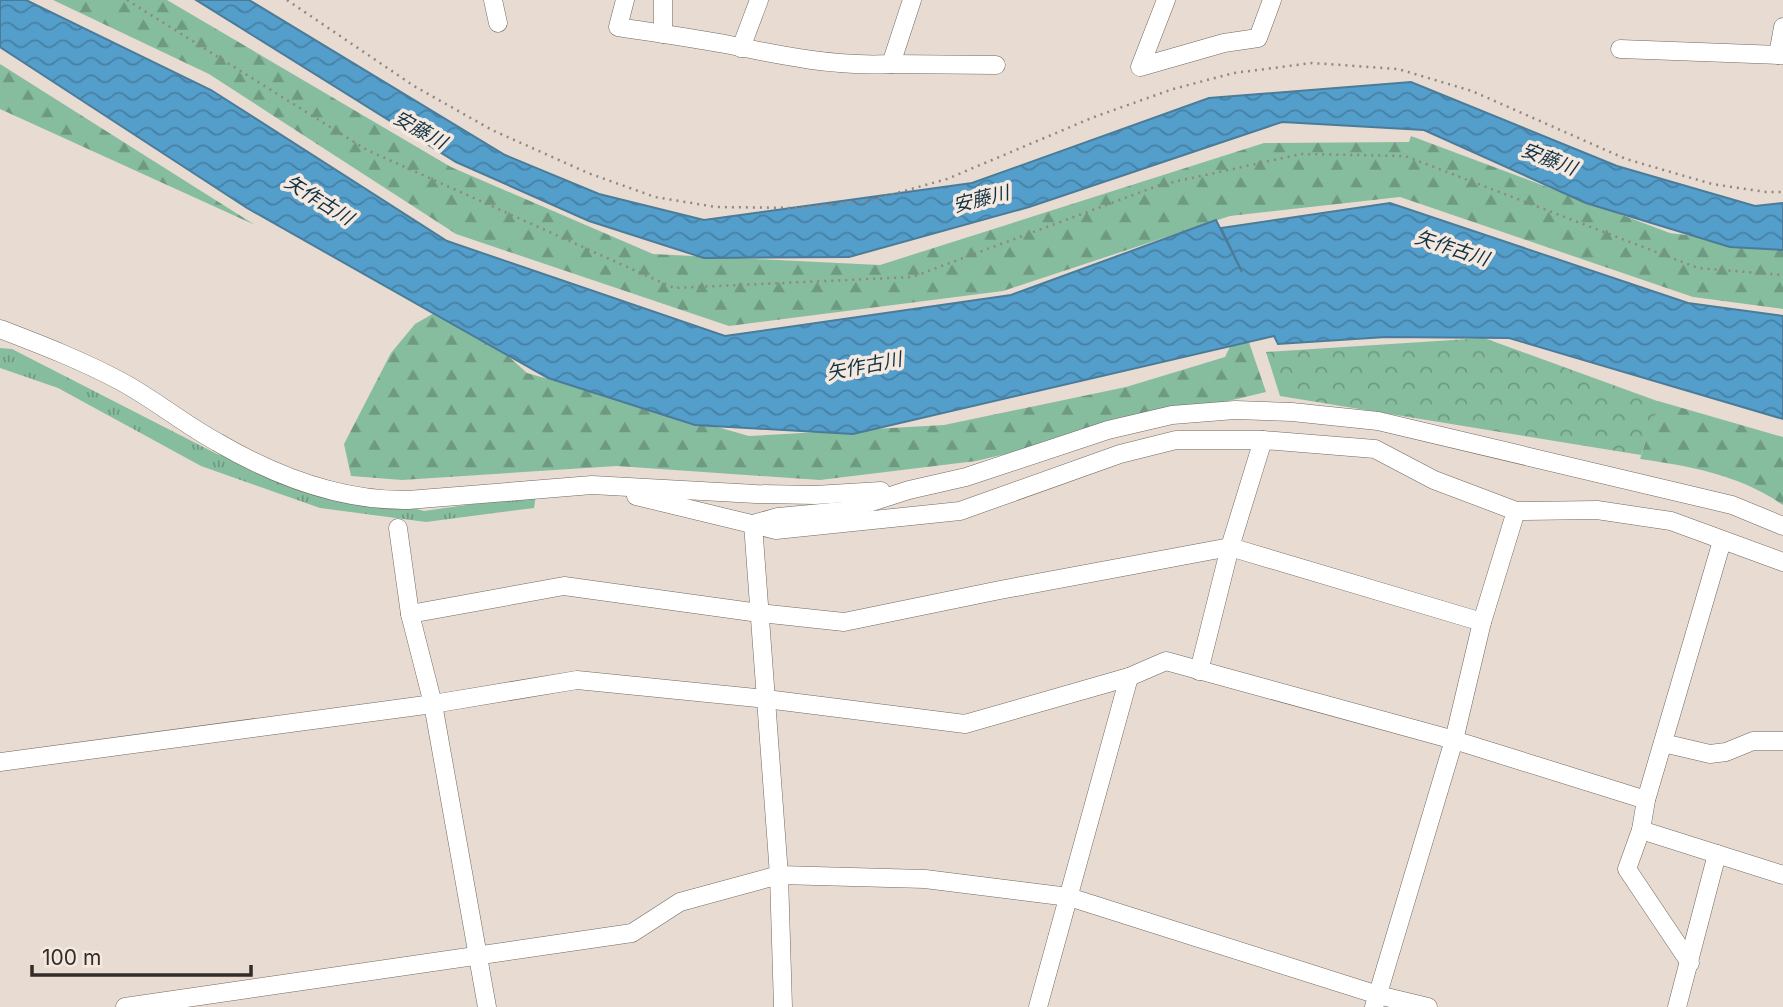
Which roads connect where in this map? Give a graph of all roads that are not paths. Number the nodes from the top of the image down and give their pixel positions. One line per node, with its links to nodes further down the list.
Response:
1 (493, 0): 8 (street)
2 (625, 0): 10 (street)
3 (663, 0): 10 (street)
4 (759, 0): 11 (street)
5 (912, 0): 14 (street)
6 (1166, 0): 7 (street)
7 (1272, 0)
8 (498, 23)
9 (1783, 27): 13 (street)
10 (663, 34): 11 (street)
11 (741, 48): 14 (street)
12 (1620, 49): 13 (street)
13 (1780, 55)
14 (891, 64): 15 (street)
15 (996, 65)
16 (0, 329): 18 (street)
17 (1263, 440): 20 (street); 21 (street); 25 (street)
18 (592, 485): 19 (street); 21 (street)
19 (909, 490): 21 (street); 22 (street)
20 (1516, 511): 24 (street); 29 (street)
21 (754, 524): 27 (street)
22 (1783, 526)
23 (398, 528): 28 (street)
24 (1722, 541): 26 (street); 36 (street)
25 (1230, 547): 27 (street); 29 (street); 30 (street)
26 (1783, 562)
27 (758, 613): 28 (street); 32 (street)
28 (410, 614): 33 (street)
29 (1482, 622): 34 (street)
30 (1199, 671): 31 (street); 34 (street)
31 (1129, 677): 32 (street); 43 (street)
32 (766, 699): 33 (street); 41 (street)
33 (433, 704): 37 (street); 44 (street)
34 (1454, 740): 38 (street); 46 (street)
35 (1783, 741): 36 (street)
36 (1663, 743): 38 (street)
37 (0, 762)
38 (1646, 800): 39 (street)
39 (1641, 830): 40 (street); 45 (street)
40 (1717, 854): 42 (street); 45 (street)
41 (779, 875): 43 (street); 44 (street); 49 (street)
42 (1783, 875)
43 (1069, 897): 46 (street); 50 (street)
44 (479, 954): 47 (street); 48 (street)
45 (1690, 963): 52 (street)
46 (1376, 1001): 51 (street)
47 (125, 1007)
48 (488, 1007)
49 (783, 1007)
50 (1038, 1007)
51 (1427, 1007)
52 (1677, 1007)

